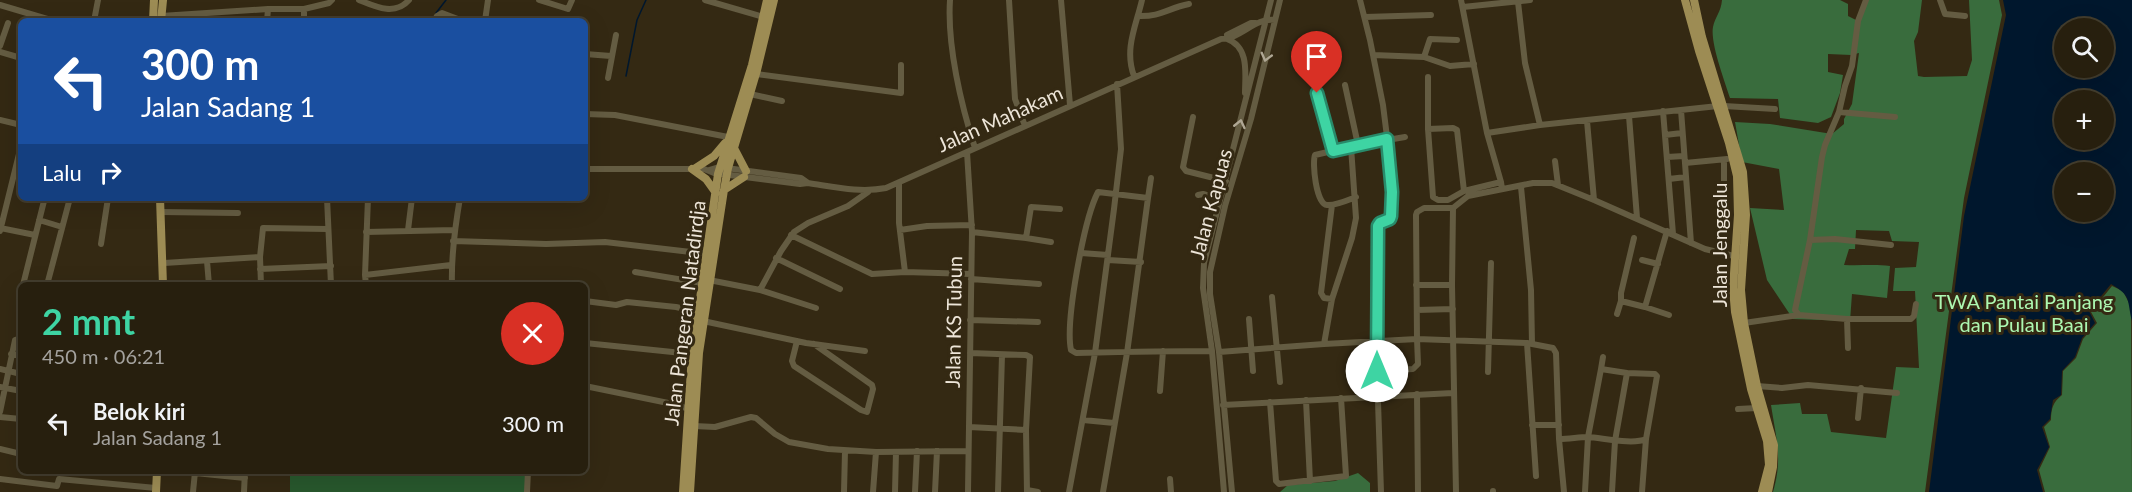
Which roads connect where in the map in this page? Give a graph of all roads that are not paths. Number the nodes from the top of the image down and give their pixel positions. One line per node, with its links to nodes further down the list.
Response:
1 (98, 0): 42 (street)
2 (154, 0): 43 (main road)
3 (163, 0): 44 (main road)
4 (332, 0): 34 (street)
5 (359, 0): 31 (street)
6 (382, 0): 31 (street)
7 (410, 0): 31 (street)
8 (488, 0): 49 (street)
9 (539, 0): 10 (street)
10 (572, 0)
11 (705, 0): 36 (street)
12 (766, 0): 36 (main road)
13 (774, 0): 64 (main road)
14 (950, 0): 98 (street)
15 (1010, 0): 88 (street)
16 (1061, 0): 74 (street)
17 (1142, 0): 37 (street)
18 (1271, 0): 50 (street, Jalan Kapuas)
19 (1280, 0): 50 (street, Jalan Kapuas)
20 (1360, 0): 40 (street)
21 (1461, 0): 32 (street)
22 (1530, 0): 27 (street)
23 (1685, 0): 75 (main road, Jalan Jenggalu)
24 (1694, 0): 75 (main road, Jalan Jenggalu)
25 (1866, 0): 79 (street)
26 (1940, 0): 38 (street)
27 (1518, 2): 32 (street); 87 (street)
28 (1176, 3): 29 (street); 37 (street)
29 (1189, 4)
30 (0, 5): 41 (street)
31 (378, 8)
32 (1463, 8): 62 (street)
33 (268, 9): 34 (street); 39 (street); 45 (street)
34 (304, 9): 46 (street)
35 (1431, 15): 40 (street)
36 (764, 16): 94 (main road)
37 (1138, 16): 65 (street)
38 (1965, 16)
39 (195, 17): 44 (street)
40 (1365, 17): 59 (street)
41 (44, 18)
42 (95, 18)
43 (153, 18)
44 (161, 18)
45 (267, 18)
46 (303, 18)
47 (436, 18): 48 (street)
48 (454, 18)
49 (485, 18)
50 (1271, 19): 53 (street, Jalan Mahakam); 73 (street, Jalan Kapuas); 101 (street, Jalan Kapuas, one-way to 101)
51 (8, 23): 55 (street)
52 (616, 35): 58 (street)
53 (1224, 39): 65 (street, Jalan Mahakam); 73 (street)
54 (1456, 40): 61 (street)
55 (0, 46)
56 (0, 52): 60 (street)
57 (588, 54): 58 (street)
58 (611, 56): 67 (street)
59 (1373, 56): 61 (street); 95 (street)
60 (18, 57)
61 (1424, 57): 62 (street)
62 (1474, 64): 90 (street)
63 (901, 65): 64 (street)
64 (756, 74): 71 (main road)
65 (1134, 76): 68 (street, Jalan Mahakam)
66 (1428, 77): 89 (street)
67 (608, 78)
68 (1117, 84): 74 (street, Jalan Mahakam); 123 (street)
69 (1345, 86): 96 (street)
70 (1317, 93): 99 (street)
71 (750, 94): 72 (street); 97 (main road)
72 (782, 101)
73 (1245, 103): 101 (street, Jalan Kapuas, one-way to 73)
74 (1070, 105): 88 (street, Jalan Mahakam)
75 (1721, 106): 76 (street); 77 (street); 103 (main road, Jalan Jenggalu)
76 (1775, 109)
77 (1681, 110): 78 (street); 91 (street)
78 (1663, 111): 81 (street); 92 (street)
79 (1839, 112): 83 (street); 158 (street)
80 (588, 114): 94 (street)
81 (1629, 116): 85 (street); 142 (street)
82 (1193, 117): 115 (street)
83 (1895, 117)
84 (0, 120): 86 (street)
85 (1587, 121): 87 (street); 128 (street)
86 (18, 124)
87 (1540, 125): 90 (street)
88 (1025, 126): 98 (street, Jalan Mahakam)
89 (1428, 129): 121 (street); 121 (street)
90 (1487, 133): 118 (street)
91 (1682, 133): 92 (street); 105 (street)
92 (1665, 135): 102 (street)
93 (1405, 137): 95 (street)
94 (728, 138): 109 (main road); 110 (main road)
95 (1387, 139): 96 (street); 221 (street)
96 (1355, 146): 99 (street); 125 (street)
97 (734, 148): 110 (main road); 111 (main road)
98 (975, 148): 100 (street, Jalan Mahakam)
99 (1333, 151): 137 (street)
100 (968, 152): 116 (street, Jalan Mahakam); 144 (street, Jalan KS Tubun)
101 (1237, 154): 115 (street, Jalan Kapuas); 232 (street, Jalan Kapuas)
102 (1667, 157): 105 (street); 114 (street)
103 (1736, 157): 106 (street); 168 (main road, Jalan Jenggalu)
104 (18, 158): 147 (street)
105 (1685, 159): 106 (street); 112 (street)
106 (1724, 160): 166 (street)
107 (1556, 161): 117 (street)
108 (588, 169): 109 (street)
109 (693, 169): 110 (street, Jalan Mahakam); 120 (main road)
110 (723, 171): 111 (street, Jalan Mahakam); 120 (main road, Jalan Pangeran Natadirdja)
111 (745, 174): 120 (main road); 122 (street, Jalan Mahakam)
112 (1686, 177): 114 (street); 161 (street)
113 (1151, 178): 126 (street)
114 (1669, 179): 153 (street)
115 (1226, 181): 127 (street, Jalan Kapuas)
116 (899, 184): 122 (street, Jalan Mahakam); 150 (street)
117 (1558, 185): 119 (street); 128 (street)
118 (1501, 186): 119 (street); 121 (street); 138 (street)
119 (1521, 187): 223 (street)
120 (720, 191): 165 (main road, Jalan Pangeran Natadirdja); 192 (main road, Jalan Pangeran Natadirdja)
121 (1464, 191)
122 (869, 192): 155 (street)
123 (1116, 194): 126 (street); 164 (street); 170 (street)
124 (1198, 195): 127 (street)
125 (1356, 197): 137 (street); 199 (street)
126 (1148, 198): 173 (street)
127 (1220, 199): 232 (street, Jalan Kapuas)
128 (1594, 200): 142 (street)
129 (44, 201): 143 (street)
130 (69, 201): 145 (street)
131 (108, 201): 162 (street)
132 (160, 201): 140 (main road)
133 (327, 201): 146 (street)
134 (368, 201): 151 (street)
135 (412, 201): 148 (street)
136 (459, 201): 149 (street)
137 (1332, 205): 199 (street)
138 (1453, 208): 194 (street); 195 (street)
139 (1060, 209): 156 (street)
140 (161, 212): 141 (street); 174 (main road)
141 (238, 213)
142 (1637, 218): 153 (street)
143 (39, 220): 145 (street); 154 (street)
144 (972, 225): 150 (street); 152 (street, Jalan KS Tubun)
145 (62, 227): 185 (street)
146 (327, 229): 167 (street); 178 (street)
147 (0, 230): 154 (street)
148 (408, 230): 149 (street); 151 (street)
149 (454, 230): 159 (street)
150 (900, 230): 181 (street)
151 (366, 232): 182 (street)
152 (972, 232): 156 (street); 183 (street, Jalan KS Tubun)
153 (1670, 232): 161 (street); 176 (street)
154 (35, 235): 184 (street)
155 (791, 235): 169 (street); 181 (street)
156 (1026, 238): 160 (street)
157 (1634, 238): 201 (street)
158 (1810, 240): 163 (street); 210 (street)
159 (453, 241): 165 (street); 177 (street)
160 (1051, 242)
161 (1691, 243): 166 (street)
162 (101, 244)
163 (1891, 245)
164 (1081, 253): 170 (street); 234 (street)
165 (708, 254): 192 (main road, Jalan Pangeran Natadirdja)
166 (1724, 255): 168 (street)
167 (261, 257): 172 (street); 179 (street)
168 (1738, 257): 216 (main road, Jalan Jenggalu); 265 (main road, Jalan Jenggalu)
169 (776, 258): 196 (street); 197 (street)
170 (1108, 258): 173 (street); 234 (street)
171 (1642, 260): 176 (street)
172 (207, 261): 174 (street); 187 (street)
173 (1141, 262): 235 (street)
174 (164, 263): 186 (main road)
175 (1491, 263): 222 (street)
176 (1658, 264): 203 (street)
177 (451, 265): 182 (street); 191 (street)
178 (331, 267): 179 (street); 189 (street)
179 (261, 269): 188 (street)
180 (635, 272): 192 (street)
181 (905, 272): 183 (street)
182 (364, 274): 190 (street)
183 (971, 276): 193 (street); 213 (street, Jalan KS Tubun)
184 (23, 282)
185 (48, 282)
186 (163, 282)
187 (209, 282)
188 (261, 282)
189 (331, 282)
190 (365, 282)
191 (452, 282)
192 (706, 282): 197 (street); 207 (main road, Jalan Pangeran Natadirdja); 214 (main road, Jalan Pangeran Natadirdja)
193 (1039, 284)
194 (1416, 285): 195 (street); 206 (street)
195 (1452, 285): 205 (street)
196 (840, 289)
197 (760, 290): 204 (street)
198 (1272, 297): 227 (street)
199 (1332, 299): 226 (street)
200 (588, 301): 207 (street)
201 (1621, 301): 203 (street); 208 (street)
202 (1916, 304): 212 (street)
203 (1645, 307): 209 (street)
204 (816, 308)
205 (1453, 309): 206 (street); 219 (street)
206 (1417, 310): 218 (street)
207 (698, 312): 237 (main road, Jalan Pangeran Natadirdja)
208 (1617, 314)
209 (1669, 315)
210 (1798, 315): 212 (street); 216 (street)
211 (1249, 319): 229 (street)
212 (1847, 319): 228 (street)
213 (970, 320): 215 (street); 233 (street, Jalan KS Tubun)
214 (704, 321): 220 (street); 253 (main road, Jalan Pangeran Natadirdja)
215 (1038, 322)
216 (1744, 323): 250 (main road, Jalan Jenggalu)
217 (18, 339): 236 (street)
218 (1417, 339): 219 (street); 221 (street); 245 (street)
219 (1454, 340): 222 (street); 257 (street)
220 (797, 341): 225 (street); 225 (street)
221 (1377, 341): 226 (street); 245 (street)
222 (1489, 341): 223 (street); 246 (street)
223 (1530, 343): 273 (street); 274 (street)
224 (588, 344): 237 (street)
225 (814, 344): 230 (street)
226 (1324, 344): 227 (street)
227 (1276, 348): 229 (street); 249 (street)
228 (1848, 348)
229 (1252, 350): 232 (street); 244 (street)
230 (865, 351)
231 (1163, 351): 232 (street); 235 (street); 256 (street)
232 (1215, 352): 264 (street, Jalan Kapuas); 300 (street, Jalan Kapuas)
233 (970, 353): 239 (street); 276 (street, Jalan KS Tubun)
234 (1095, 353): 235 (street); 271 (street)
235 (1127, 353): 272 (street)
236 (11, 354): 238 (street); 243 (street)
237 (692, 354): 253 (main road, Jalan Pangeran Natadirdja)
238 (18, 355)
239 (1002, 355): 277 (street); 278 (street)
240 (1604, 357): 242 (street)
241 (0, 369): 243 (street)
242 (1601, 369): 248 (street); 279 (street)
243 (9, 371): 247 (street); 252 (street)
244 (1253, 371)
245 (1377, 371): 260 (street)
246 (1488, 372)
247 (18, 373)
248 (1627, 373): 281 (street); 282 (street)
249 (1280, 382)
250 (1757, 386): 254 (street); 329 (main road, Jalan Jenggalu)
251 (588, 387): 266 (street)
252 (2, 388): 255 (street); 268 (street)
253 (693, 388): 266 (main road, Jalan Pangeran Natadirdja); 275 (main road, Jalan Pangeran Natadirdja)
254 (1861, 388): 258 (street); 270 (street)
255 (18, 391)
256 (1160, 391)
257 (1453, 393): 259 (street); 323 (street)
258 (1897, 393)
259 (1417, 394): 260 (street); 322 (street)
260 (1378, 396): 261 (street); 321 (street)
261 (1341, 398): 262 (street); 298 (street)
262 (1306, 400): 263 (street); 298 (street)
263 (1270, 402): 264 (street); 298 (street)
264 (1223, 405): 299 (street, Jalan Kapuas)
265 (1757, 408): 267 (street); 328 (main road, Jalan Jenggalu)
266 (688, 409): 306 (main road, Jalan Pangeran Natadirdja)
267 (1738, 409)
268 (0, 415): 269 (street)
269 (18, 418)
270 (1858, 418)
271 (1083, 420): 272 (street); 316 (street)
272 (1114, 423): 317 (street)
273 (1532, 425): 274 (street); 295 (street)
274 (1559, 425): 280 (street)
275 (694, 426): 284 (street); 307 (main road, Jalan Pangeran Natadirdja)
276 (969, 428): 277 (street); 287 (street, Jalan KS Tubun)
277 (1001, 430): 278 (street); 314 (street)
278 (1026, 430): 302 (street)
279 (1588, 437): 280 (street); 282 (street); 325 (street)
280 (1559, 439): 324 (street)
281 (1646, 439): 282 (street); 327 (street)
282 (1615, 441): 326 (street)
283 (0, 449): 290 (street)
284 (845, 451): 288 (street); 308 (street)
285 (917, 451): 286 (street); 289 (street); 311 (street)
286 (937, 451): 287 (street); 312 (street)
287 (968, 451): 313 (street, Jalan KS Tubun)
288 (876, 452): 289 (street); 309 (street)
289 (896, 452): 310 (street)
290 (18, 453)
291 (157, 474): 301 (main road)
292 (195, 474): 303 (street)
293 (245, 474): 304 (street)
294 (528, 474): 305 (street)
295 (1536, 476)
296 (0, 479): 301 (street)
297 (1170, 479): 318 (street)
298 (1310, 481)
299 (1232, 483): 300 (street); 320 (street, Jalan Kapuas)
300 (1224, 484): 319 (street, Jalan Kapuas)
301 (156, 490)
302 (1027, 491): 315 (street)
303 (194, 492)
304 (244, 492)
305 (527, 492)
306 (683, 492)
307 (690, 492)
308 (844, 492)
309 (873, 492)
310 (895, 492)
311 (915, 492)
312 (935, 492)
313 (968, 492)
314 (998, 492)
315 (1038, 492)
316 (1069, 492)
317 (1103, 492)
318 (1171, 492)
319 (1224, 492)
320 (1232, 492)
321 (1381, 492)
322 (1418, 492)
323 (1456, 492)
324 (1564, 492)
325 (1585, 492)
326 (1612, 492)
327 (1642, 492)
328 (1762, 492)
329 (1768, 492)

